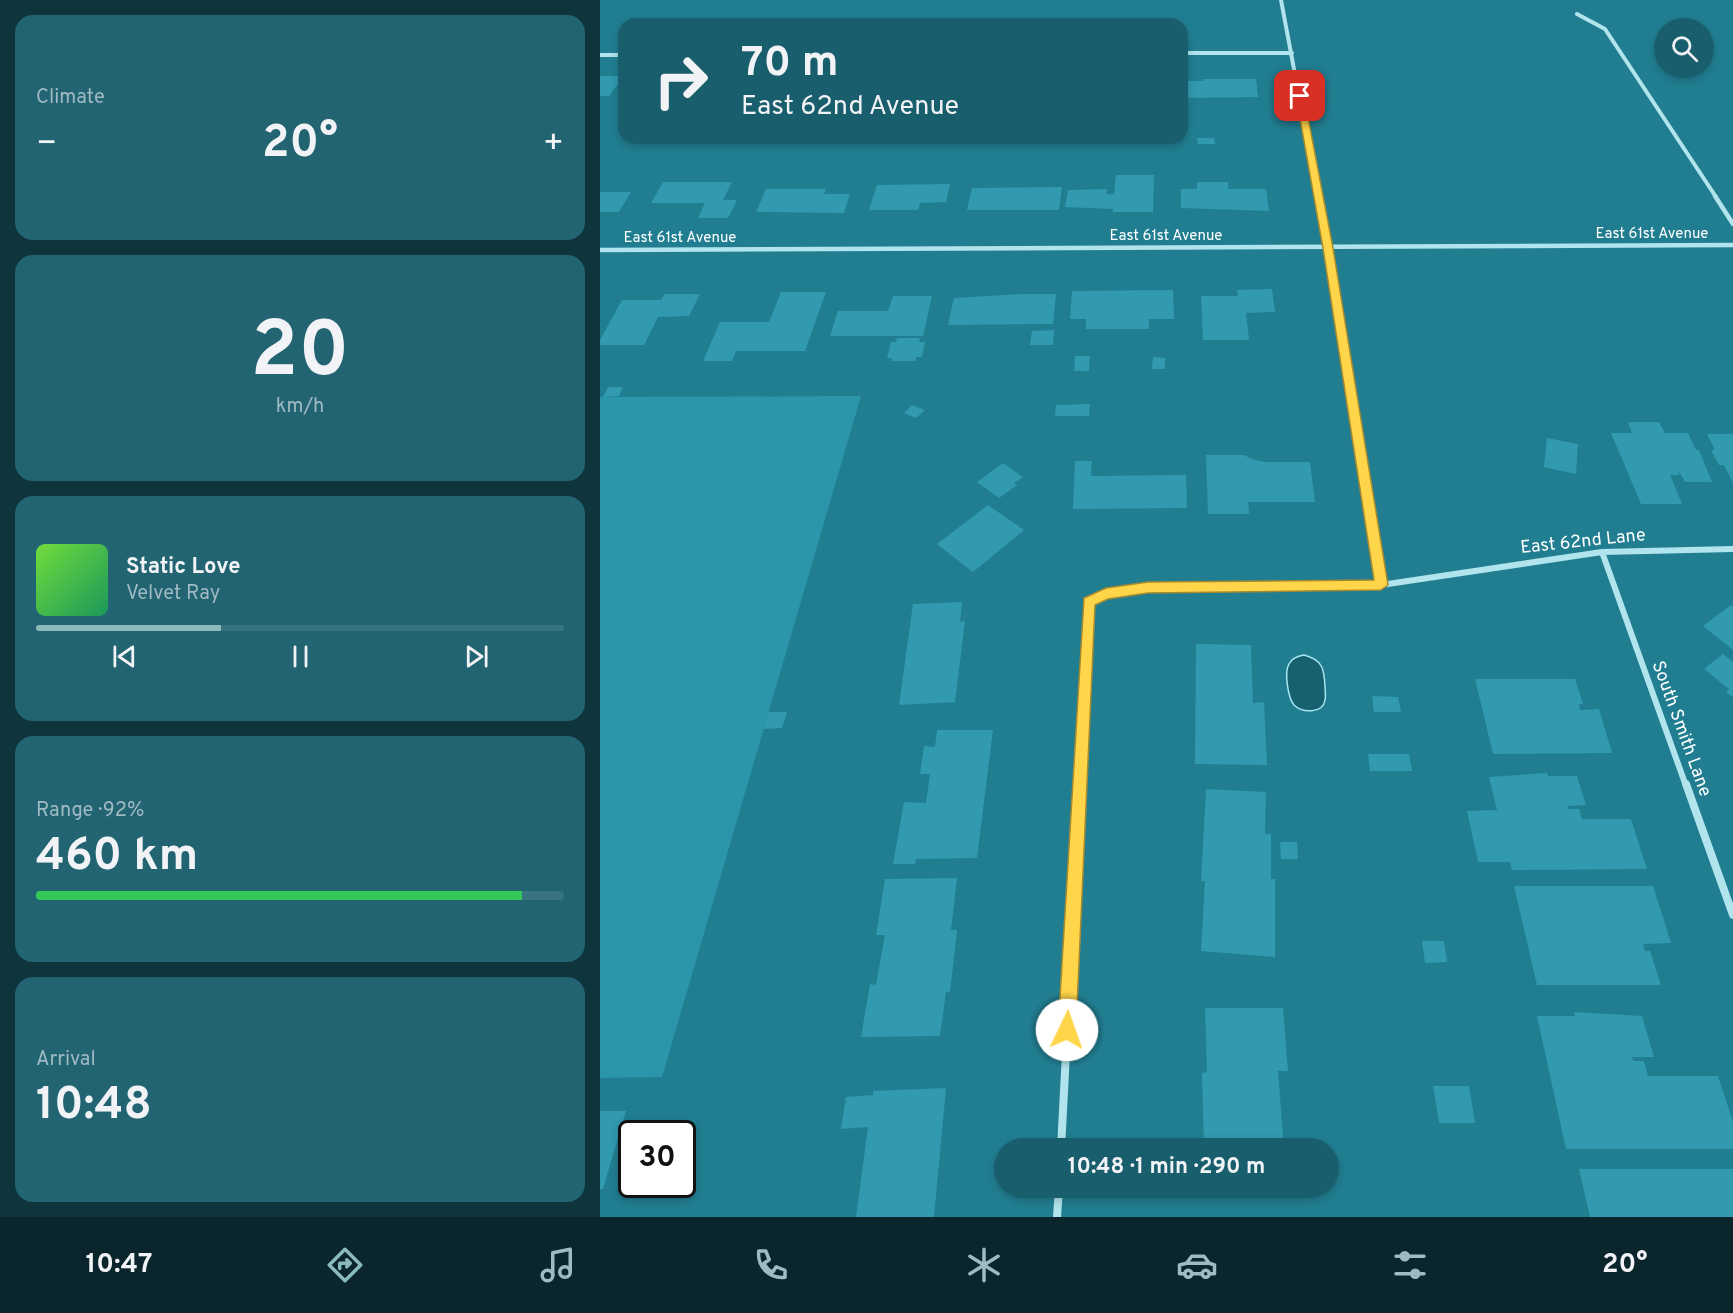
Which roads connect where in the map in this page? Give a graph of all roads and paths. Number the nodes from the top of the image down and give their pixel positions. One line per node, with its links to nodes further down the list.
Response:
1 (1281, 0): 4 (street)
2 (1577, 14): 7 (street)
3 (1188, 53): 4 (street)
4 (1292, 53): 9 (street)
5 (600, 55): 6 (street)
6 (618, 55)
7 (1733, 224)
8 (1733, 245): 9 (street, East 61st Avenue)
9 (1328, 248): 10 (street, East 61st Avenue); 13 (street)
10 (600, 250)
11 (1733, 549): 12 (street, East 62nd Lane)
12 (1602, 552): 13 (street, East 62nd Lane); 14 (street, South Smith Lane)
13 (1381, 585): 15 (street, East 62nd Lane)
14 (1733, 915)
15 (1061, 1138)
16 (1058, 1198): 17 (street)
17 (1057, 1217)

